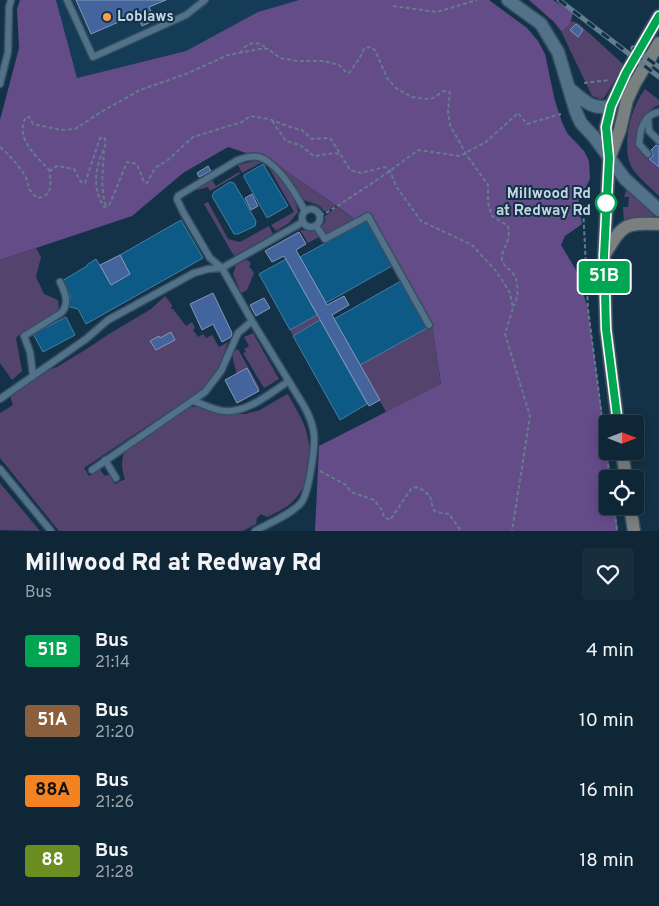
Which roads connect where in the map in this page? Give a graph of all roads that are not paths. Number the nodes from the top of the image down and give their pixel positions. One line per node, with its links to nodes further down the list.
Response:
1 (11, 0): 7 (lane)
2 (67, 0): 3 (lane)
3 (205, 0)
4 (508, 0): 8 (street)
5 (659, 16): 9 (main road)
6 (659, 43): 14 (main road)
7 (0, 84)
8 (570, 89): 9 (street); 14 (street)
9 (611, 106): 14 (main road)
10 (659, 112): 11 (lane)
11 (648, 117): 12 (lane); 13 (lane)
12 (659, 141)
13 (648, 154)
14 (609, 158): 15 (street); 20 (main road)
15 (659, 210)
16 (305, 211): 17 (lane); 19 (lane); 21 (lane)
17 (302, 222): 19 (lane); 21 (lane)
18 (659, 224): 20 (main road)
19 (316, 226): 24 (lane)
20 (604, 256): 29 (main road)
21 (222, 268): 23 (lane); 25 (lane)
22 (60, 282): 25 (lane)
23 (252, 321): 26 (lane); 28 (lane)
24 (429, 325)
25 (33, 375): 27 (lane)
26 (289, 381): 28 (lane); 36 (lane)
27 (0, 398)
28 (194, 401): 30 (lane)
29 (617, 415)
30 (106, 460): 32 (lane); 33 (lane)
31 (0, 469): 35 (lane)
32 (92, 470)
33 (116, 478)
34 (631, 515): 37 (main road)
35 (51, 531)
36 (255, 531)
37 (634, 531)

